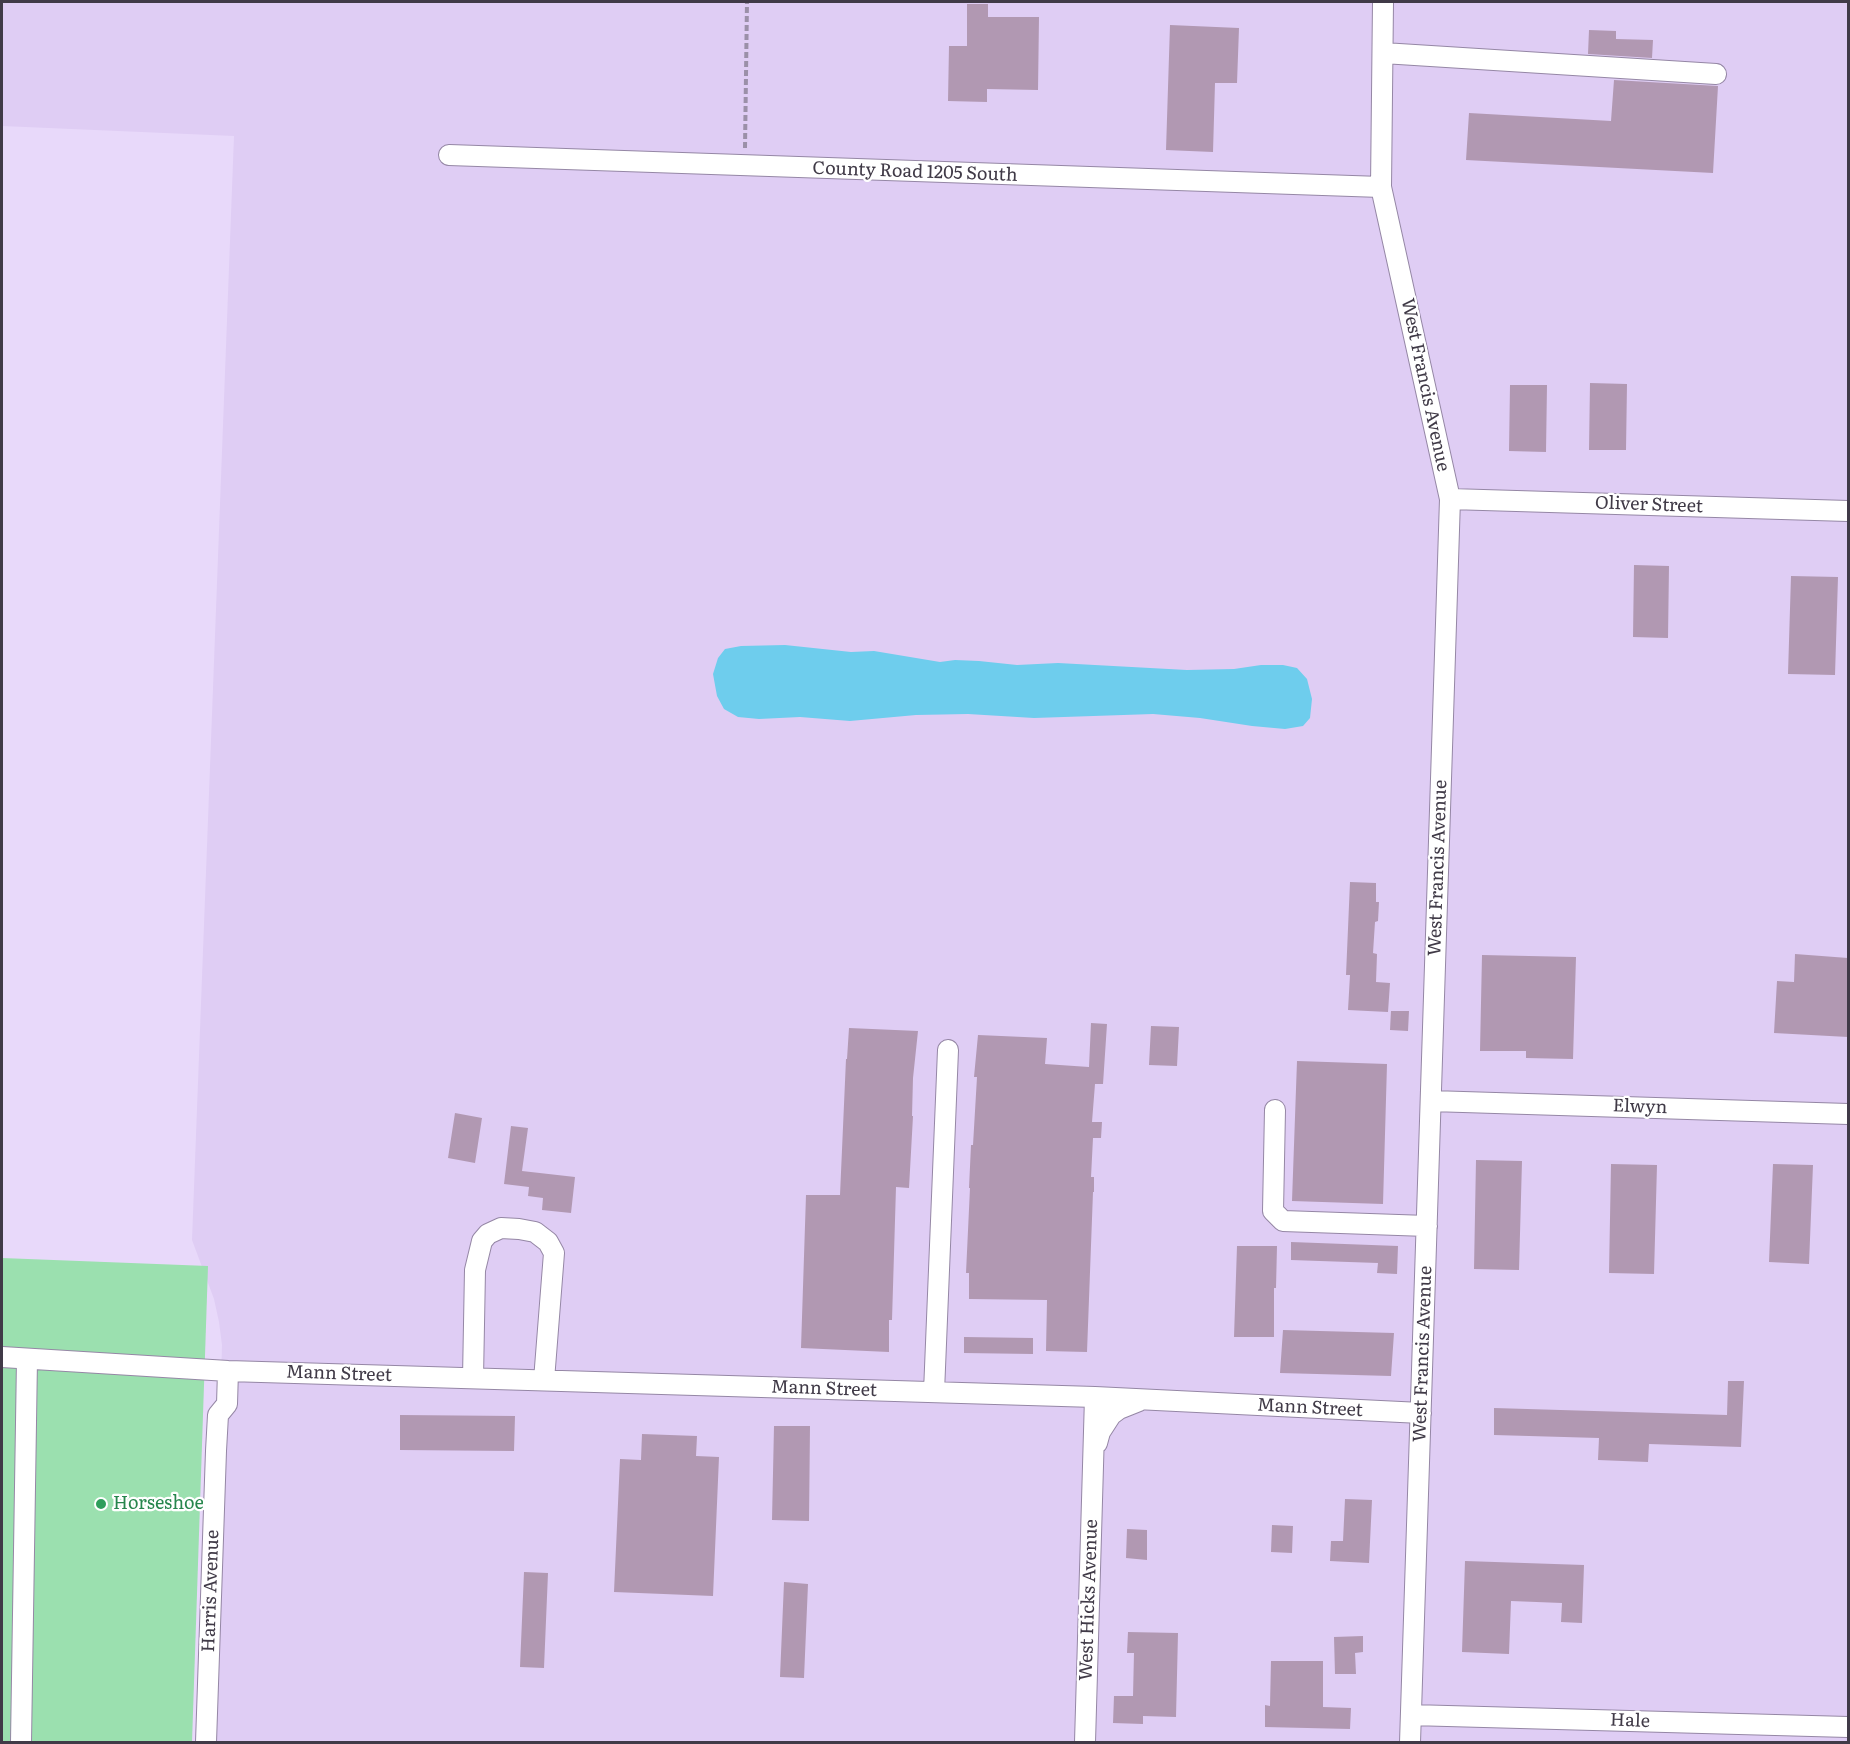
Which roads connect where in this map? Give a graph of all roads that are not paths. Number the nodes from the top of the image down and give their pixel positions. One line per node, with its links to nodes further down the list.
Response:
1 (1383, 2): 2 (street, West Francis Avenue)
2 (1383, 53): 3 (street); 5 (street, West Francis Avenue)
3 (1716, 74)
4 (449, 155): 5 (street, County Road 1205 South)
5 (1381, 188): 6 (street, West Francis Avenue)
6 (1450, 499): 7 (street, Oliver Street); 9 (street, West Francis Avenue)
7 (1848, 511)
8 (948, 1050): 18 (street)
9 (1431, 1101): 11 (street, Elwyn); 12 (street, West Francis Avenue)
10 (1275, 1110): 12 (street)
11 (1848, 1114)
12 (1427, 1226): 21 (street, West Francis Avenue)
13 (2, 1358): 14 (street, Mann Street)
14 (27, 1359): 15 (street, Mann Street); 25 (street)
15 (228, 1371): 16 (street, Mann Street); 26 (street, Harris Avenue)
16 (473, 1378): 17 (street, Mann Street); 17 (street)
17 (544, 1380): 18 (street, Mann Street)
18 (934, 1392): 19 (street, Mann Street)
19 (1095, 1397): 20 (street, Mann Street); 22 (street, West Hicks Avenue)
20 (1154, 1399): 21 (street, Mann Street); 22 (street, West Hicks Avenue)
21 (1421, 1413): 23 (street, West Francis Avenue)
22 (1093, 1457): 27 (street, West Hicks Avenue)
23 (1411, 1715): 24 (street, Hale); 28 (street, West Francis Avenue)
24 (1848, 1727)
25 (21, 1743)
26 (206, 1743)
27 (1085, 1743)
28 (1410, 1743)

